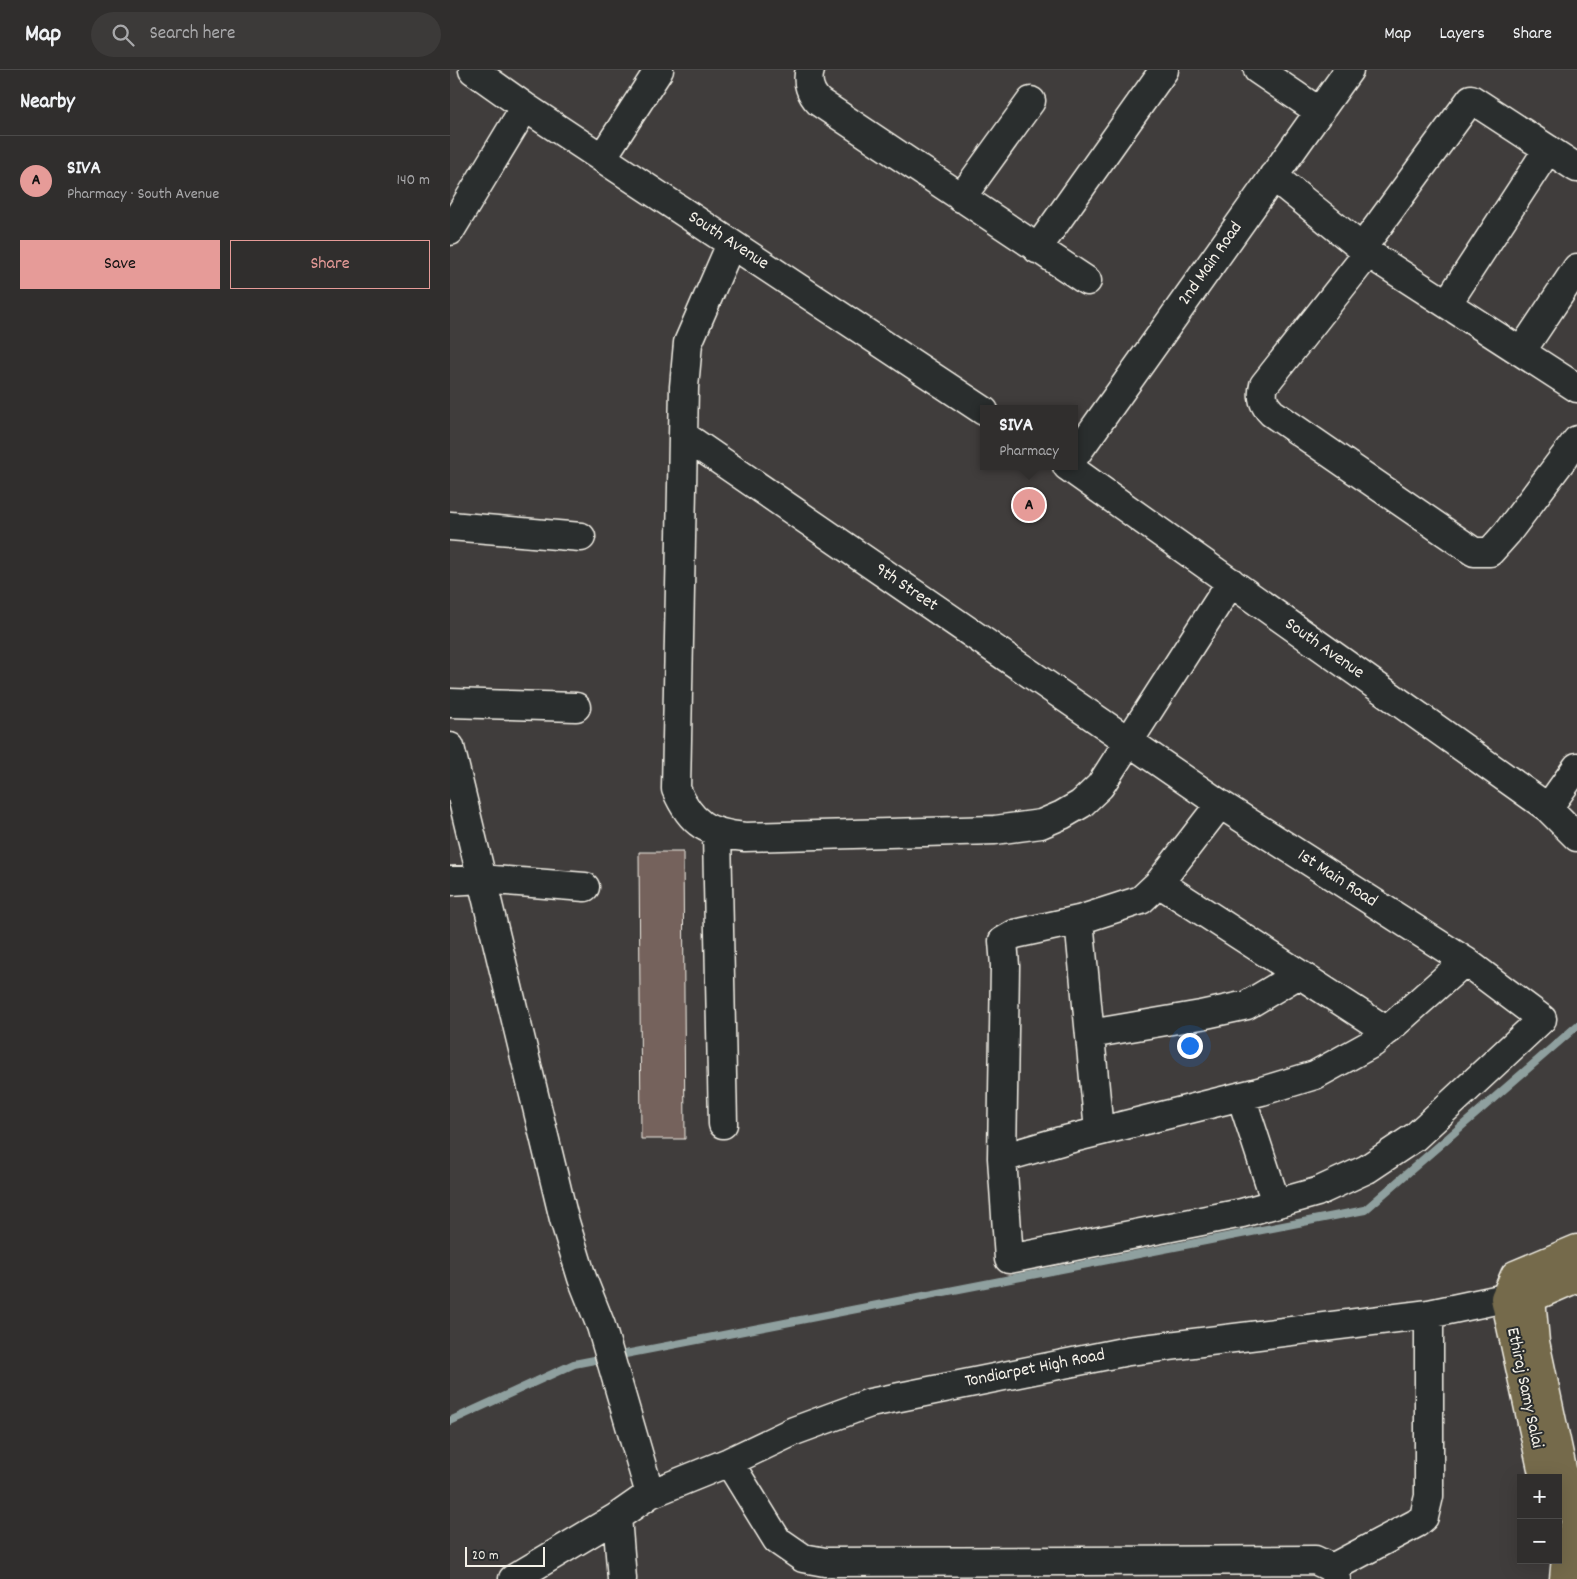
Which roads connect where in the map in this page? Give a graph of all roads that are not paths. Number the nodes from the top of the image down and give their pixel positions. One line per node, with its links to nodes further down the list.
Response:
1 (473, 70): 8 (street, South Avenue)
2 (659, 70): 11 (street)
3 (810, 70): 14 (street)
4 (1164, 70): 17 (street)
5 (1258, 70): 9 (street)
6 (1349, 70): 9 (street, 2nd Main Road)
7 (1031, 101): 14 (street)
8 (525, 108): 11 (street, South Avenue); 15 (street)
9 (1320, 112): 13 (street, 2nd Main Road)
10 (1548, 149): 12 (street); 18 (street); 21 (street)
11 (602, 158): 16 (street, South Avenue)
12 (1577, 168)
13 (1273, 176): 18 (street); 27 (street, 2nd Main Road)
14 (961, 198): 17 (street)
15 (450, 231)
16 (731, 244): 24 (street, South Avenue); 25 (street)
17 (1037, 249): 20 (street)
18 (1365, 251): 21 (street); 26 (street)
19 (1577, 268): 22 (street)
20 (1087, 281)
21 (1447, 304): 22 (street)
22 (1521, 352): 23 (street)
23 (1577, 388)
24 (980, 408)
25 (683, 435): 34 (street, 9th Street); 39 (street)
26 (1577, 440)
27 (1078, 451)
28 (1073, 470): 31 (street, South Avenue)
29 (450, 526): 30 (street)
30 (581, 536)
31 (1230, 582): 34 (street); 38 (street, South Avenue)
32 (450, 703): 33 (street)
33 (576, 707)
34 (1130, 740): 37 (street, 1st Main Road); 39 (street)
35 (450, 747): 41 (street)
36 (1577, 767): 38 (street)
37 (1220, 804): 43 (street); 46 (street, 1st Main Road)
38 (1548, 808): 40 (street, South Avenue)
39 (716, 834): 51 (street)
40 (1577, 836)
41 (480, 880): 42 (street); 44 (street); 61 (street)
42 (450, 881)
43 (1159, 884): 45 (street); 47 (street)
44 (584, 887)
45 (1079, 920): 49 (street); 53 (street)
46 (1465, 961): 48 (street); 54 (street, 1st Main Road)
47 (1299, 974): 48 (street); 49 (street)
48 (1387, 1031): 50 (street)
49 (1090, 1034): 52 (street)
50 (1242, 1096): 52 (street); 54 (street)
51 (723, 1124)
52 (1099, 1132): 53 (street)
53 (1002, 1158): 54 (street)
54 (1276, 1203)
55 (1577, 1248): 57 (main road)
56 (1577, 1278): 57 (main road, Tondiarpet High Road)
57 (1518, 1298): 58 (street, Tondiarpet High Road); 60 (main road, Ethiraj Samy Salai); 63 (main road, Ethiraj Samy Salai)
58 (1428, 1314): 59 (street, Tondiarpet High Road); 64 (street)
59 (729, 1462): 61 (street, Tondiarpet High Road); 64 (street)
60 (1543, 1474)
61 (650, 1494): 62 (street, Tondiarpet High Road)
62 (617, 1517): 65 (street, Tondiarpet High Road); 66 (street)
63 (1567, 1541): 67 (main road, Ethiraj Samy Salai)
64 (1334, 1574)
65 (513, 1579)
66 (622, 1579)
67 (1564, 1579)

